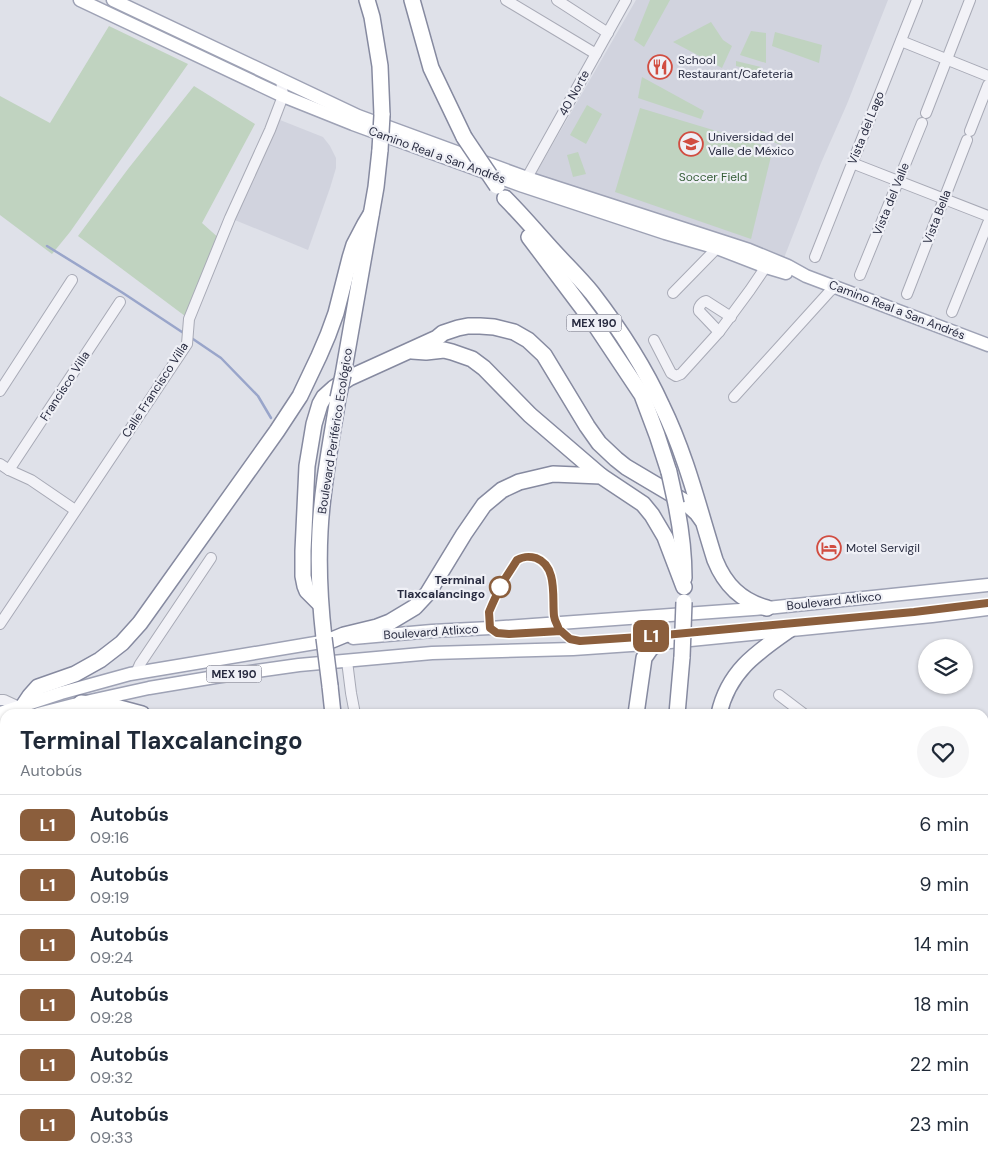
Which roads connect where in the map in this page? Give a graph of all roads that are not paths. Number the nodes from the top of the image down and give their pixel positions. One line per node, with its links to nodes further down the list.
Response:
1 (80, 0): 12 (main road, Camino Real a San Andrés)
2 (113, 0): 10 (main road, Camino Real a San Andrés)
3 (367, 0): 25 (highway, Boulevard Periférico Ecológico, bridge)
4 (412, 0): 23 (highway, bridge)
5 (506, 0): 14 (street)
6 (558, 0): 11 (street)
7 (626, 0): 11 (street, 40 Norte)
8 (917, 0): 13 (street, Vista del Lago)
9 (970, 0): 15 (street, Vista del Valle)
10 (162, 23): 12 (main road); 17 (main road, Camino Real a San Andrés)
11 (608, 33): 14 (street, 40 Norte)
12 (158, 38): 19 (main road, Camino Real a San Andrés)
13 (900, 42): 15 (street); 20 (street, Vista del Lago)
14 (596, 54): 22 (street, 40 Norte)
15 (947, 60): 16 (street); 21 (street, Vista del Valle)
16 (988, 76)
17 (281, 79): 19 (street, Calle Francisco Villa); 22 (main road, Camino Real a San Andrés)
18 (988, 85): 24 (street, Vista Bella)
19 (283, 96): 22 (main road, Camino Real a San Andrés); 47 (street, Calle Francisco Villa)
20 (852, 163): 21 (street); 29 (street, Vista del Lago)
21 (898, 181): 24 (street); 31 (street, Vista del Valle)
22 (525, 182): 28 (main road, Camino Real a San Andrés); 30 (main road, Camino Real a San Andrés)
23 (501, 192): 48 (highway); 51 (highway, MEX 190, bridge)
24 (944, 199): 26 (street); 35 (street, Vista Bella)
25 (371, 214): 52 (highway, Boulevard Periférico Ecológico, bridge); 66 (highway)
26 (988, 216)
27 (988, 223): 37 (street)
28 (717, 248): 30 (main road, Camino Real a San Andrés); 34 (street)
29 (815, 257)
30 (768, 263): 33 (main road, Camino Real a San Andrés); 38 (street)
31 (860, 275)
32 (72, 280): 43 (street)
33 (836, 287): 41 (main road, Camino Real a San Andrés); 44 (street)
34 (673, 293)
35 (906, 294)
36 (120, 302): 45 (street, Francisco Villa)
37 (952, 312)
38 (731, 317): 39 (street); 39 (street)
39 (719, 332): 40 (street)
40 (654, 340)
41 (988, 345)
42 (408, 351): 46 (highway); 48 (highway); 52 (highway)
43 (0, 391)
44 (734, 397)
45 (5, 467): 47 (street)
46 (601, 476): 51 (highway); 58 (highway)
47 (75, 510): 55 (street, Calle Francisco Villa)
48 (702, 520): 53 (highway)
49 (211, 558): 62 (street)
50 (988, 585): 53 (main road, Boulevard Atlixco / MEX 190)
51 (684, 594): 74 (highway, bridge)
52 (320, 604): 71 (highway, Boulevard Periférico Ecológico, bridge)
53 (767, 608): 57 (main road, Boulevard Atlixco / MEX 190)
54 (988, 611): 56 (main road, Boulevard Atlixco / MEX 190)
55 (0, 624)
56 (789, 630): 59 (main road, Boulevard Atlixco / MEX 190); 75 (highway)
57 (432, 631): 58 (main road, Boulevard Atlixco / MEX 190); 60 (main road)
58 (332, 640): 62 (main road, Boulevard Atlixco / MEX 190)
59 (660, 643): 60 (main road, Boulevard Atlixco / MEX 190); 73 (highway)
60 (432, 653): 61 (main road, Boulevard Atlixco / MEX 190)
61 (347, 661): 65 (main road, Boulevard Atlixco / MEX 190); 72 (street)
62 (136, 673): 66 (main road, Boulevard Atlixco / MEX 190)
63 (780, 695): 76 (street)
64 (0, 700): 66 (street)
65 (78, 703): 68 (main road, Boulevard Atlixco / MEX 190); 69 (highway); 70 (highway)
66 (22, 706): 67 (main road, Boulevard Atlixco / MEX 190)
67 (13, 709)
68 (56, 709)
69 (101, 709)
70 (123, 709)
71 (332, 709)
72 (354, 709)
73 (637, 709)
74 (677, 709)
75 (721, 709)
76 (798, 709)

